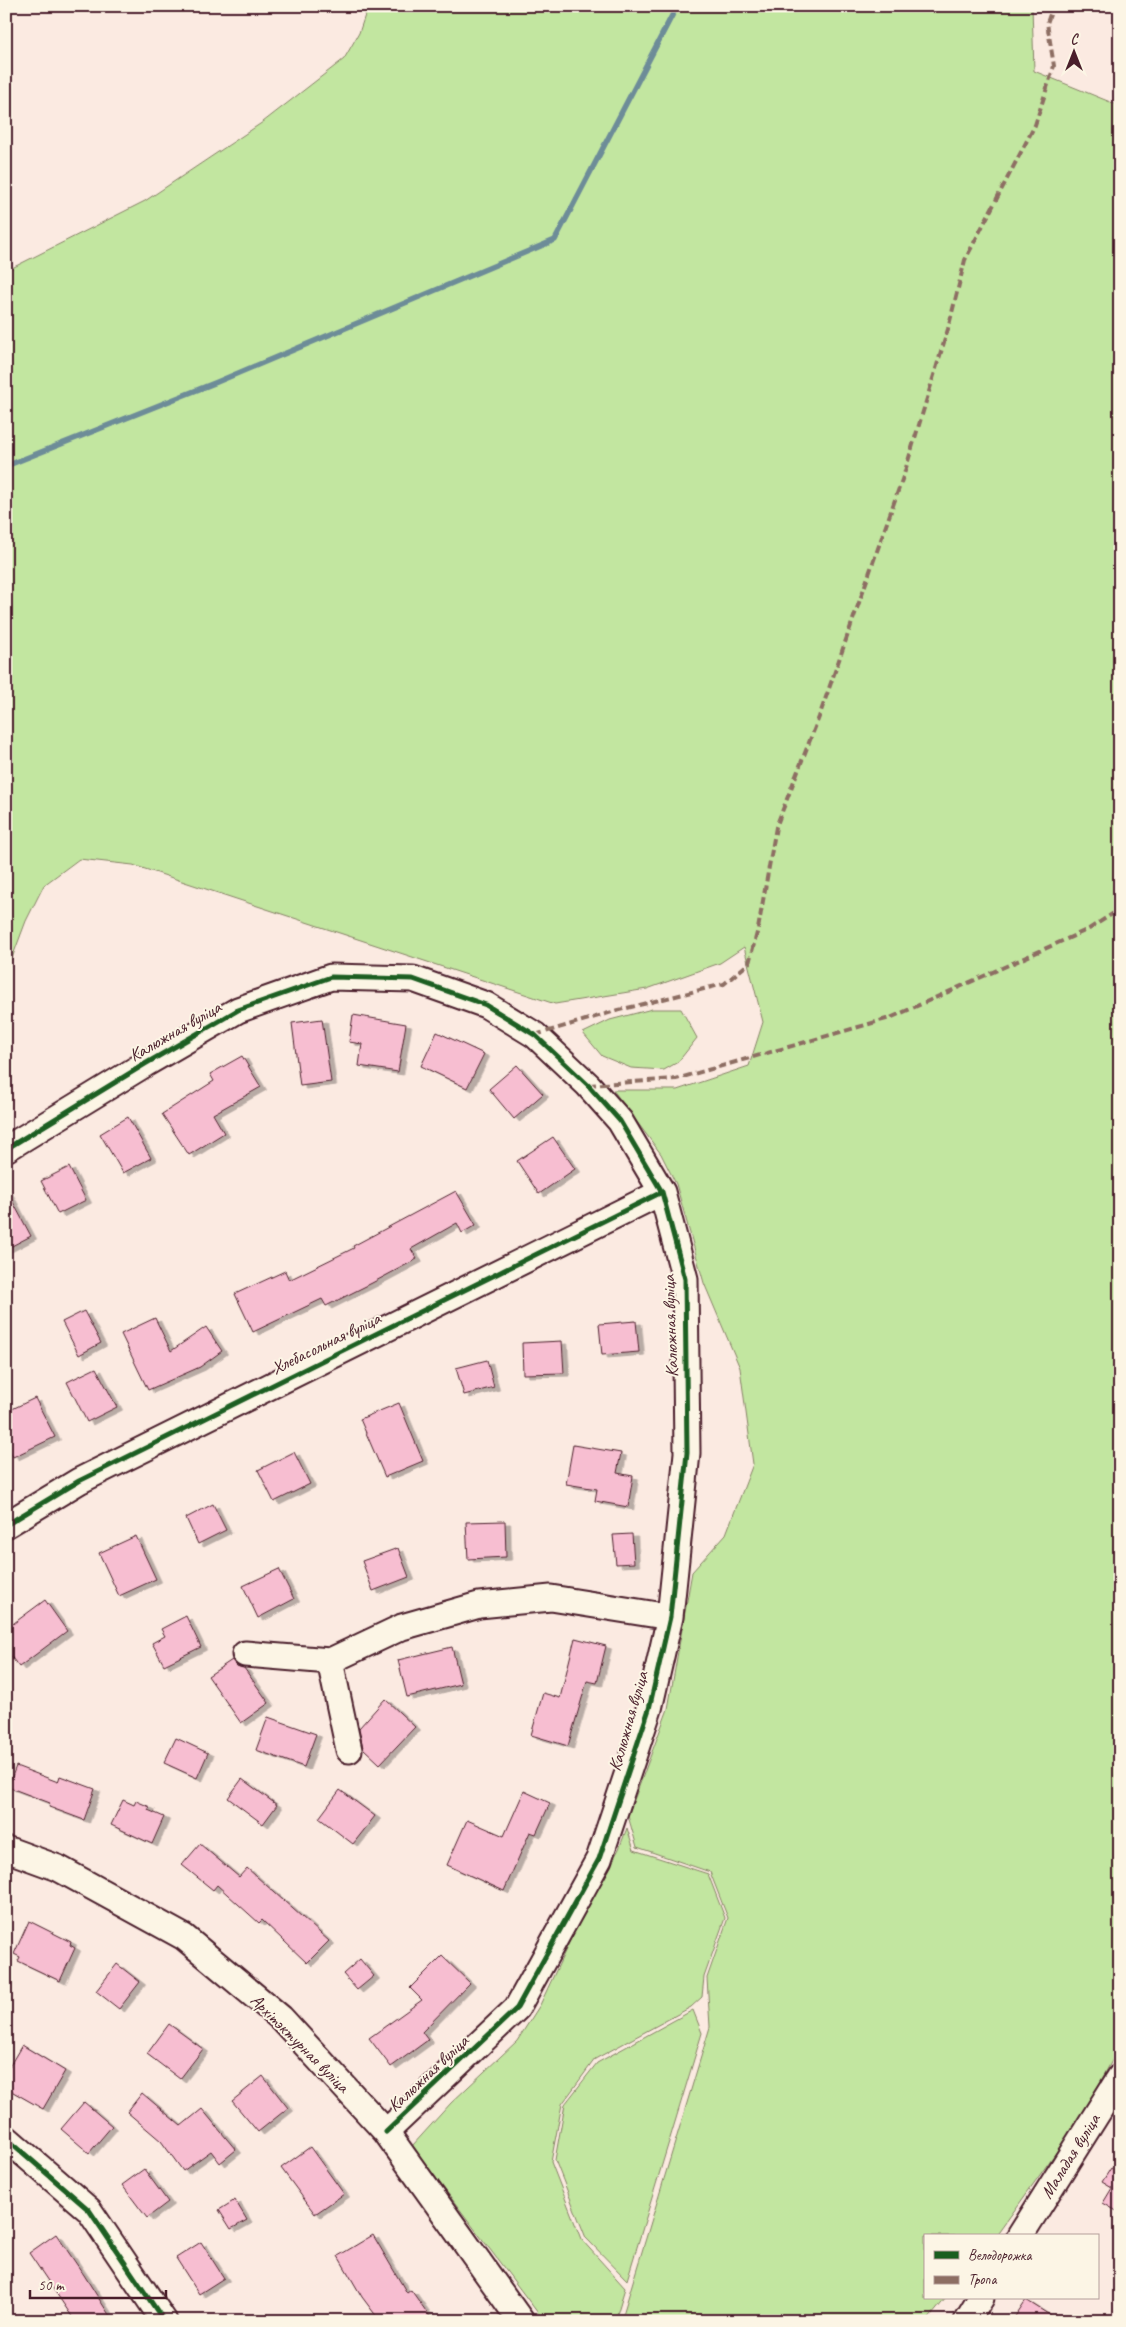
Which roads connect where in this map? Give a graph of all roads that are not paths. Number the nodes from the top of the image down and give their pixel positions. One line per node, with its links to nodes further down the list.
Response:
1 (6, 1149): 2 (street, Калюжная вуліца)
2 (662, 1192): 3 (street, Хлебасольная вуліца); 4 (street, Калюжная вуліца)
3 (6, 1525)
4 (670, 1617): 6 (street); 10 (street, Калюжная вуліца)
5 (245, 1654): 6 (street)
6 (330, 1661): 7 (street)
7 (350, 1750)
8 (6, 1849): 10 (street, Архітэктурная вуліца)
9 (1120, 2077): 12 (street, Маладая вуліца)
10 (386, 2132): 15 (street, Архітэктурная вуліца)
11 (6, 2138): 14 (street)
12 (1021, 2234)
13 (980, 2300): 16 (street)
14 (164, 2321)
15 (521, 2321)
16 (967, 2321)

